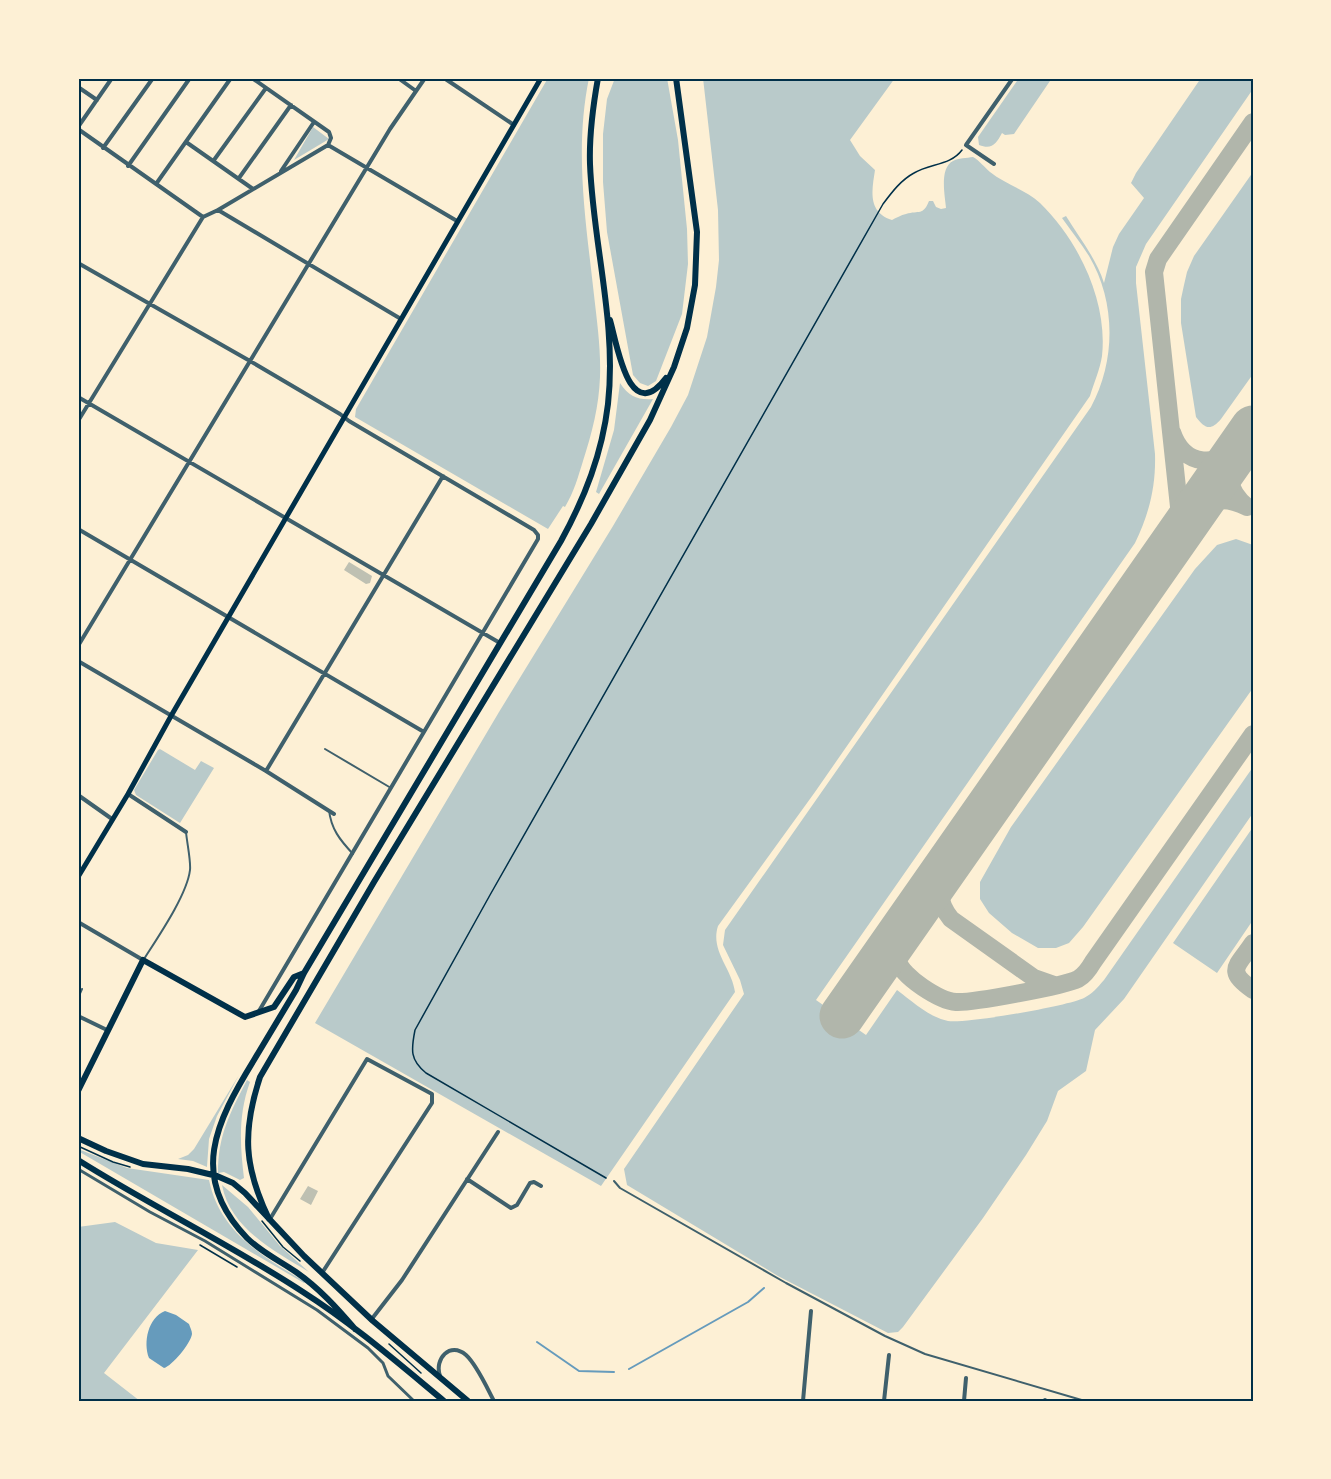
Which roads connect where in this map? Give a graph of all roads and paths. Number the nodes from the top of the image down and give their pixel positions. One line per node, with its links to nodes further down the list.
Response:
1 (112, 78): 16 (street)
2 (153, 78): 24 (street)
3 (190, 78): 27 (street)
4 (231, 78): 21 (street)
5 (252, 78): 14 (street)
6 (398, 78): 15 (street)
7 (426, 78): 15 (street)
8 (444, 78): 19 (street)
9 (541, 78): 19 (main road)
10 (598, 78): 39 (main road)
11 (1013, 78): 23 (street)
12 (676, 80): 42 (main road)
13 (78, 87): 16 (street)
14 (266, 88): 17 (street); 25 (street)
15 (416, 91): 28 (street)
16 (97, 100): 20 (street)
17 (291, 105): 18 (street); 30 (street)
18 (314, 122): 22 (street); 29 (street)
19 (514, 125): 35 (main road)
20 (78, 128): 24 (street)
21 (186, 142): 25 (street); 31 (street)
22 (328, 145): 28 (street); 29 (street)
23 (966, 145): 26 (street); 85 (path)
24 (103, 148): 27 (street)
25 (214, 160): 30 (street)
26 (994, 164)
27 (128, 166): 31 (street)
28 (367, 168): 35 (street); 37 (street)
29 (280, 173): 32 (street)
30 (239, 178): 32 (street)
31 (156, 184): 34 (street)
32 (253, 189): 33 (street)
33 (218, 210): 34 (street); 37 (street)
34 (203, 217): 38 (street)
35 (457, 221): 40 (main road)
36 (78, 263): 38 (street)
37 (308, 265): 40 (street); 41 (street)
38 (150, 304): 41 (street); 44 (street)
39 (607, 311): 42 (main road); 55 (main road)
40 (400, 319): 45 (main road)
41 (250, 361): 45 (street); 47 (street)
42 (674, 367): 89 (main road)
43 (78, 397): 44 (street)
44 (89, 403): 46 (street); 47 (street)
45 (344, 417): 48 (street); 49 (main road)
46 (78, 421)
47 (188, 462): 49 (street); 51 (street)
48 (443, 475): 52 (street); 54 (street)
49 (285, 519): 52 (street); 53 (main road)
50 (78, 529): 51 (street)
51 (129, 559): 53 (street); 56 (street)
52 (383, 577): 54 (street); 58 (street)
53 (229, 617): 58 (street); 59 (main road)
54 (483, 633): 55 (street); 60 (street)
55 (501, 644): 74 (main road)
56 (78, 646)
57 (78, 661): 59 (street)
58 (324, 673): 60 (street); 62 (street)
59 (171, 716): 62 (street); 64 (main road)
60 (424, 732): 63 (street)
61 (325, 749): 63 (lane)
62 (266, 771): 66 (street)
63 (391, 788): 70 (street)
64 (129, 794): 68 (main road); 69 (street)
65 (78, 795): 68 (street)
66 (329, 810): 67 (street); 70 (lane)
67 (334, 814)
68 (112, 819): 71 (main road)
69 (186, 832): 73 (lane)
70 (353, 854): 77 (street)
71 (78, 876)
72 (78, 922): 73 (street)
73 (143, 960): 77 (main road); 79 (main road)
74 (304, 974): 77 (main road); 95 (main road)
75 (82, 988): 76 (lane)
76 (78, 998)
77 (259, 1011)
78 (78, 1016): 79 (street)
79 (108, 1030): 80 (main road)
80 (78, 1091)
81 (498, 1132): 86 (street)
82 (78, 1138): 89 (main road)
83 (78, 1160): 95 (main road)
84 (78, 1170): 99 (street)
85 (606, 1178)
86 (467, 1179): 88 (street); 94 (street)
87 (614, 1181): 106 (lane)
88 (541, 1186)
89 (269, 1219): 92 (main road); 92 (street)
90 (198, 1243): 91 (path)
91 (239, 1268)
92 (321, 1273): 94 (main road)
93 (811, 1311): 103 (street)
94 (371, 1320): 98 (main road)
95 (355, 1329): 100 (main road)
96 (889, 1354): 104 (street)
97 (966, 1378): 105 (street)
98 (441, 1379): 101 (main road); 102 (street)
99 (414, 1401)
100 (444, 1401)
101 (468, 1401)
102 (495, 1401)
103 (803, 1401)
104 (884, 1401)
105 (964, 1401)
106 (1084, 1401)

